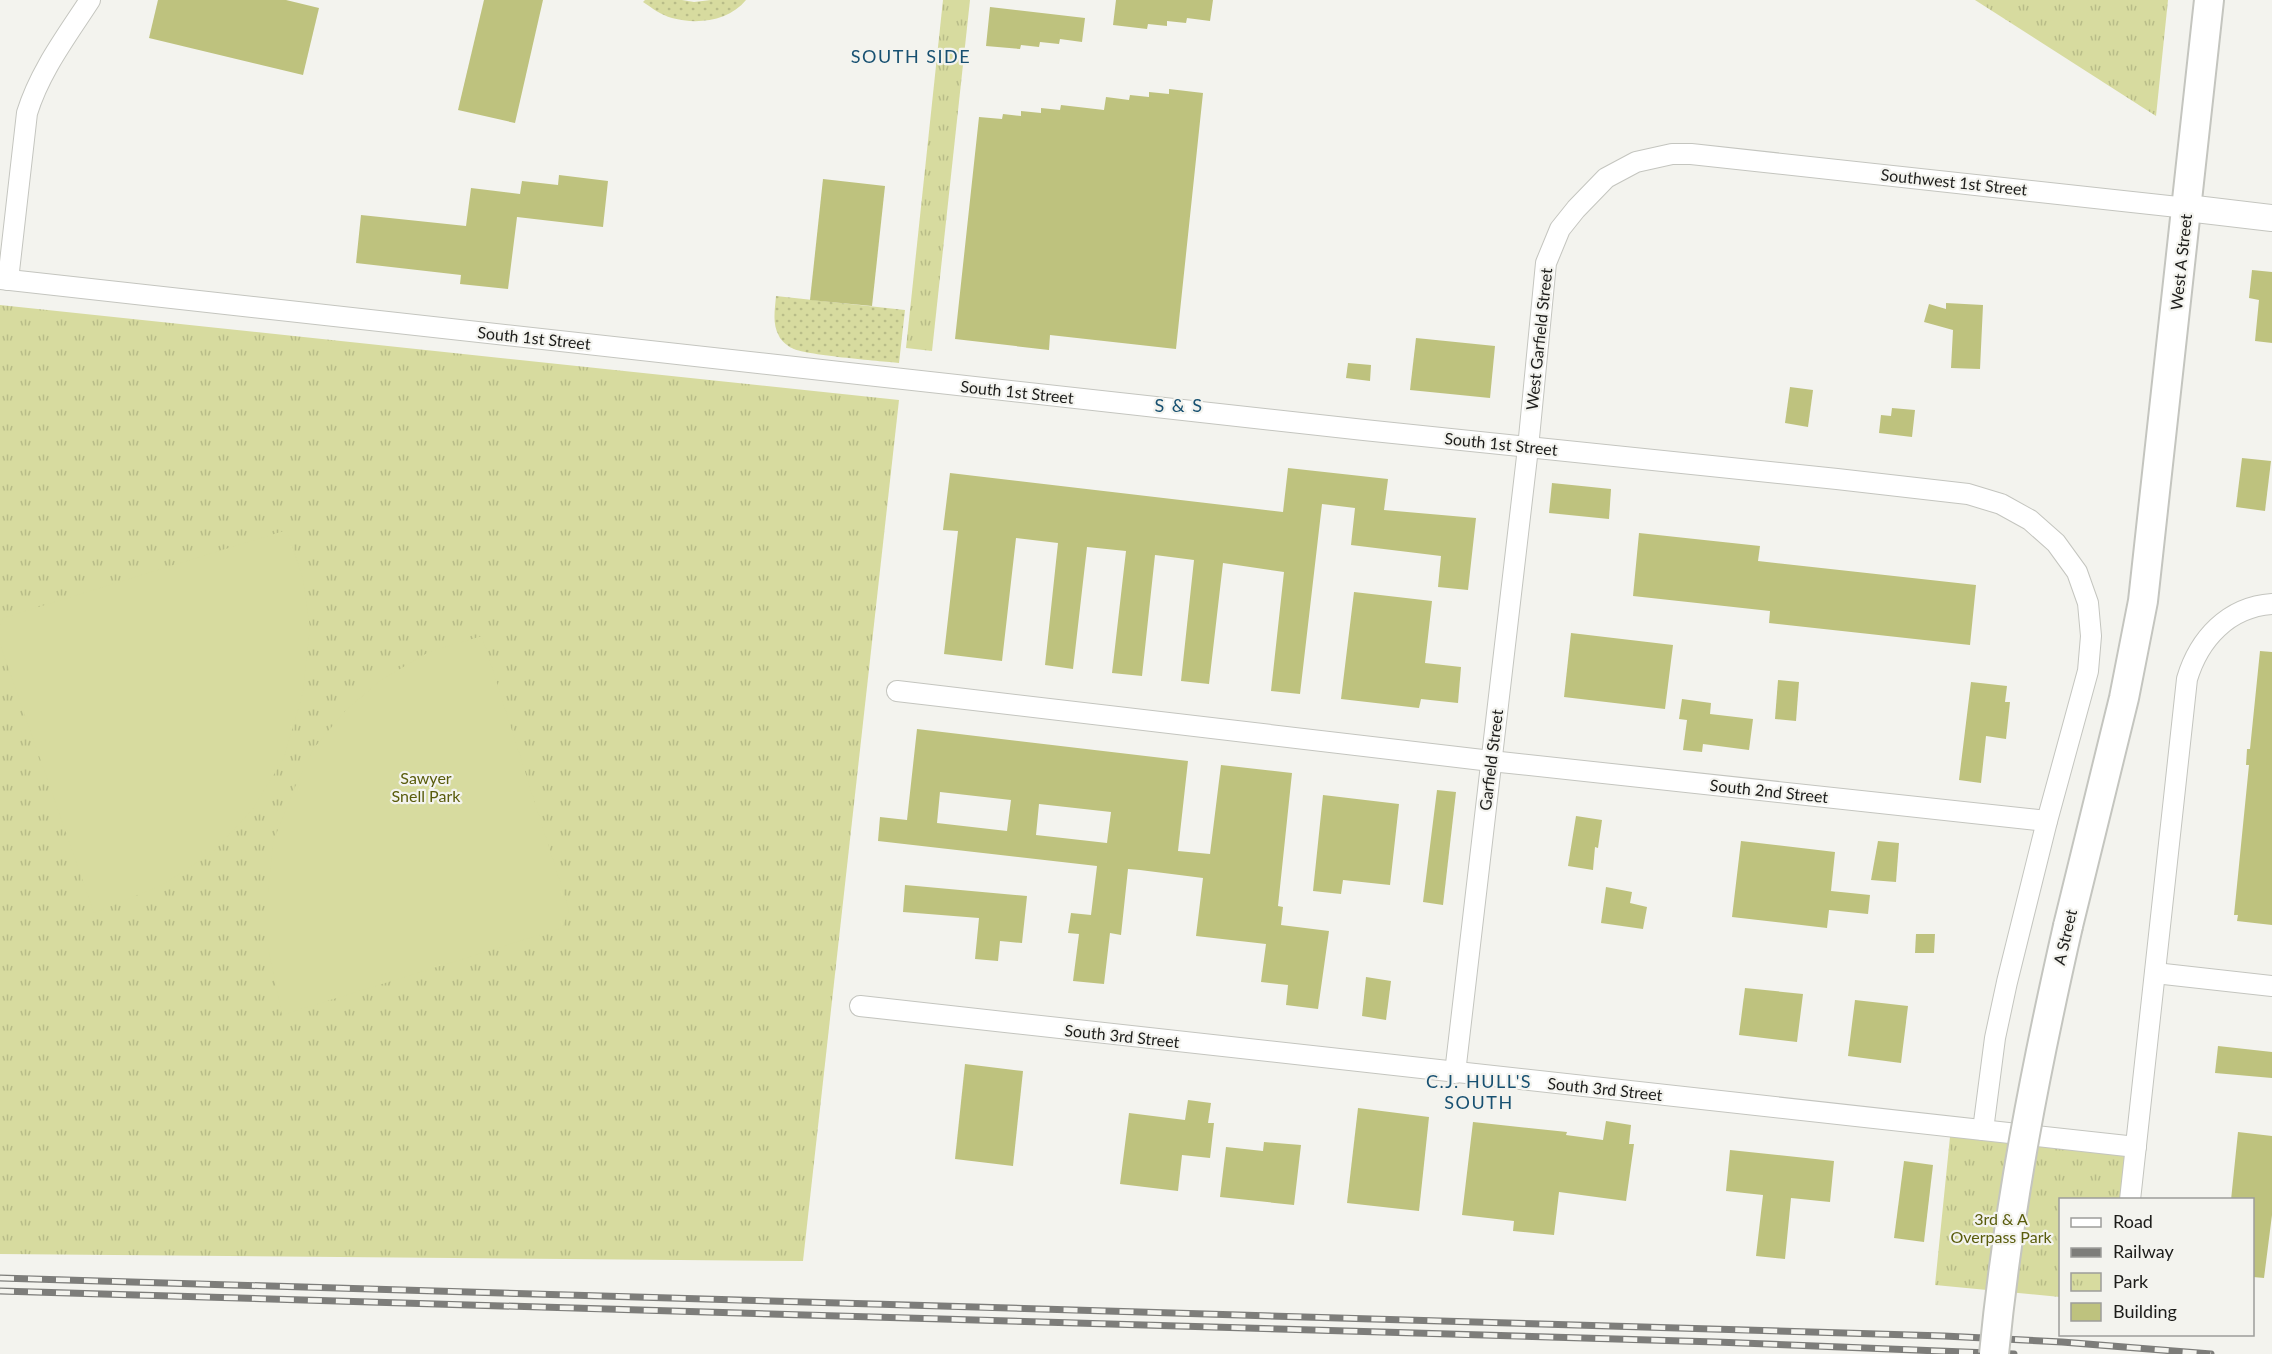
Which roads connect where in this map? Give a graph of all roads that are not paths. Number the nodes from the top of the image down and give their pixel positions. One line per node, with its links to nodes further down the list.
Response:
1 (90, 0): 6 (street)
2 (2209, 0): 4 (main road, West A Street)
3 (1636, 162): 4 (street, Southwest 1st Street); 7 (street, West Garfield Street)
4 (2187, 208): 5 (street, Southwest 1st Street); 8 (main road, West A Street)
5 (2272, 218)
6 (4, 279): 7 (street, South 1st Street)
7 (1528, 448): 11 (street, Garfield Street); 12 (street, South 1st Street)
8 (2152, 524): 20 (main road, A Street, bridge)
9 (2272, 604): 13 (street)
10 (897, 691): 11 (street, South 2nd Street)
11 (1491, 761): 12 (street, South 2nd Street); 16 (street, Garfield Street)
12 (2047, 821): 17 (street)
13 (2155, 973): 14 (street); 18 (street)
14 (2272, 986)
15 (860, 1006): 16 (street, South 3rd Street)
16 (1455, 1072): 17 (street, South 3rd Street)
17 (1983, 1130): 18 (street, South 3rd Street)
18 (2136, 1147): 19 (street)
19 (2130, 1198)
20 (1994, 1354)

